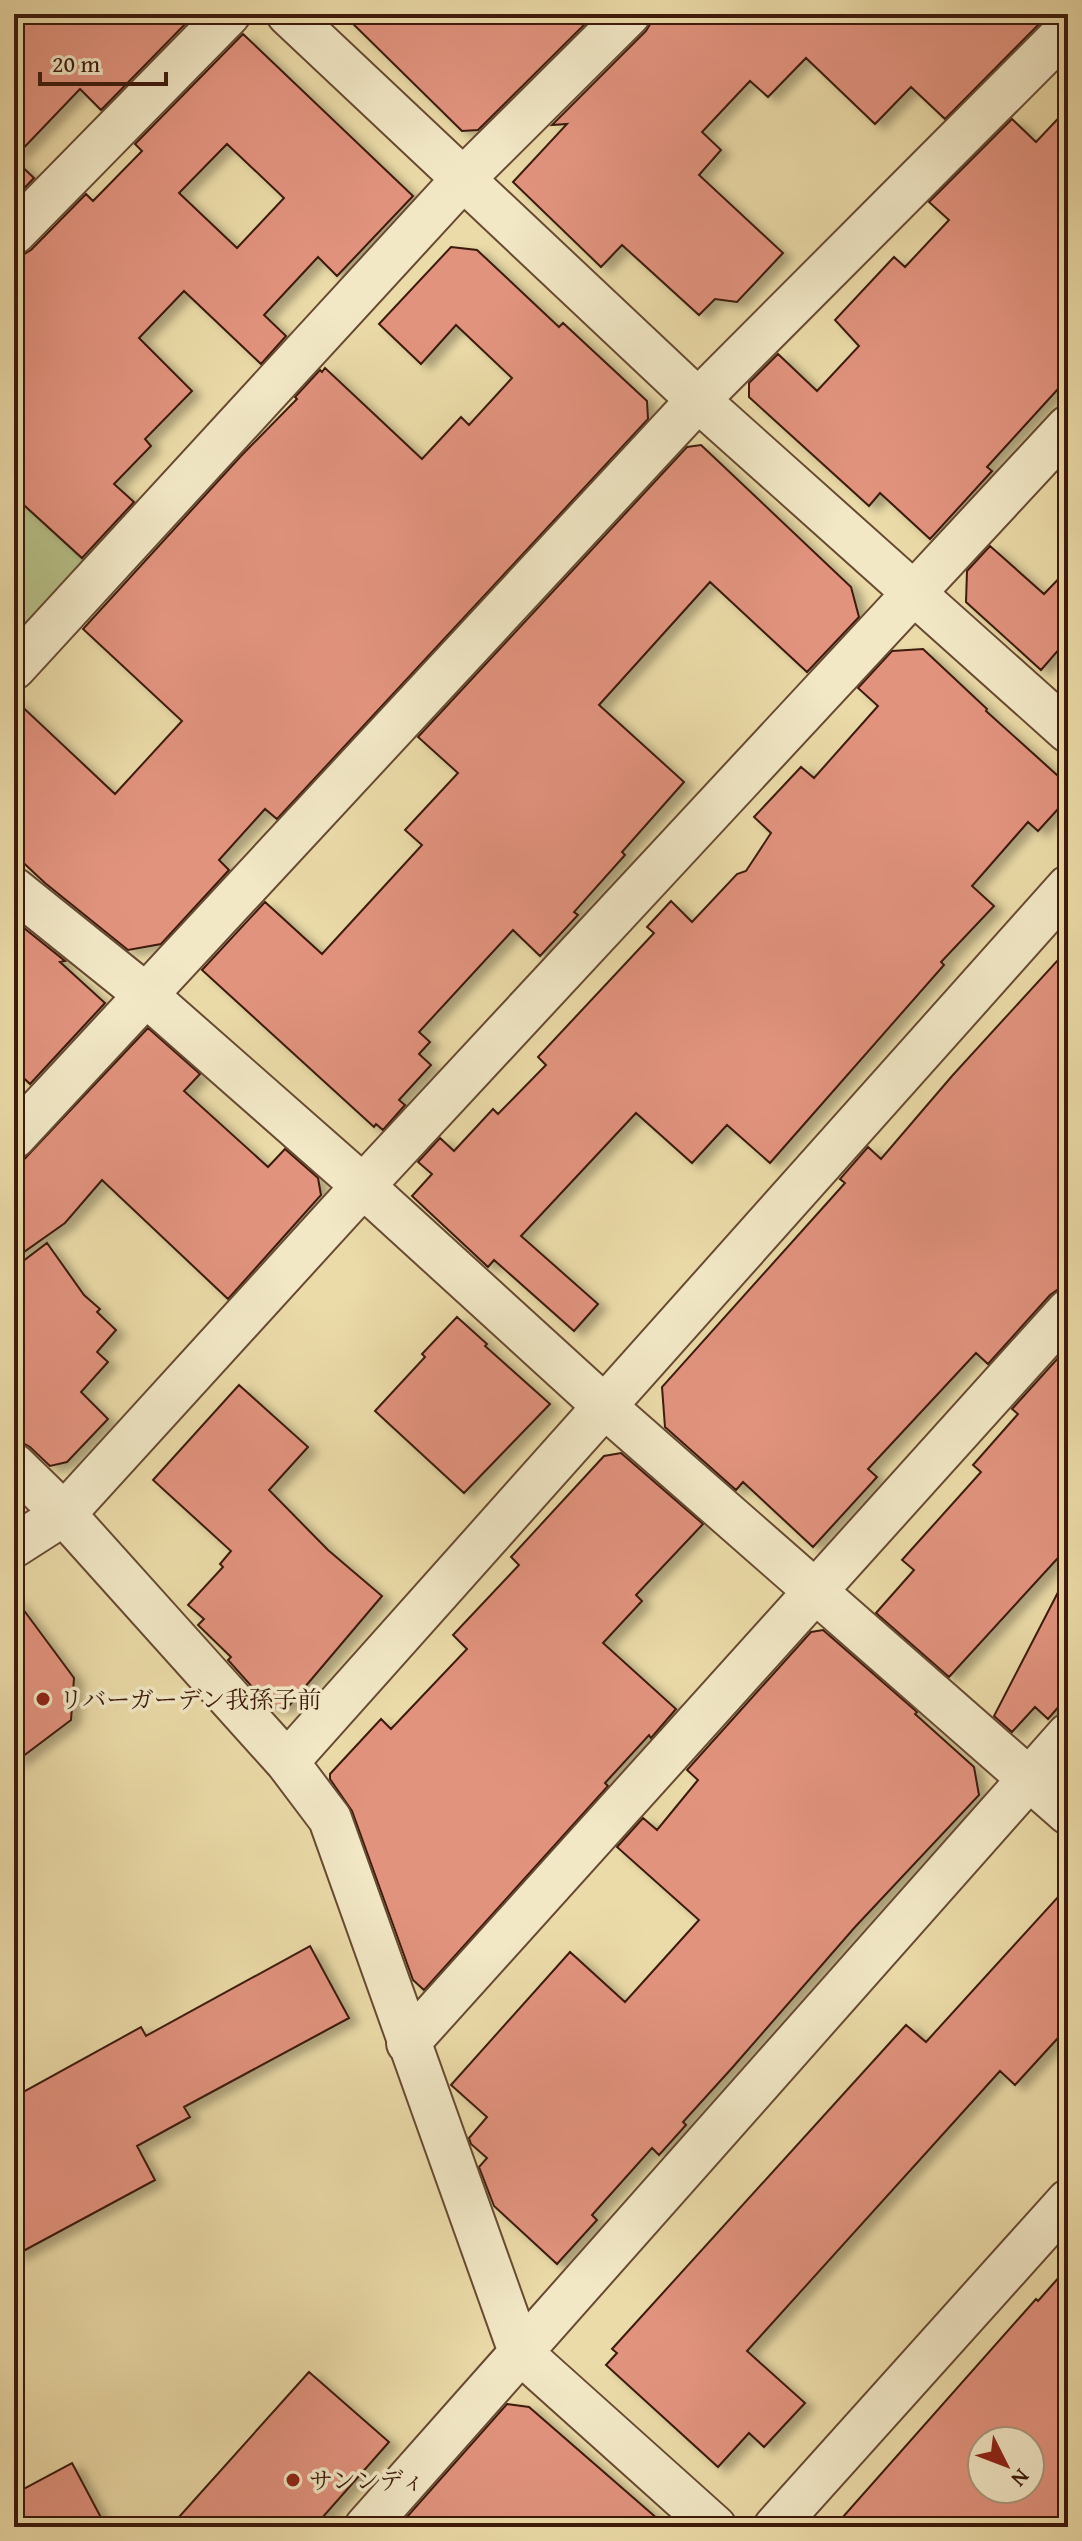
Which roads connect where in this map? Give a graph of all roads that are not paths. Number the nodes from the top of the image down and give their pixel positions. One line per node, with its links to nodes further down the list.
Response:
1 (229, 14): 6 (street)
2 (288, 14): 5 (street)
3 (629, 14): 5 (street)
4 (1068, 29): 7 (street)
5 (464, 178): 7 (street); 10 (street)
6 (14, 233)
7 (698, 400): 9 (street); 14 (street)
8 (1068, 427): 9 (street)
9 (914, 592): 11 (street); 16 (street)
10 (14, 668)
11 (1068, 731)
12 (1068, 887): 18 (street)
13 (14, 889): 14 (street)
14 (146, 995): 15 (street); 16 (street)
15 (14, 1137)
16 (363, 1186): 18 (street); 20 (street)
17 (1068, 1311): 22 (street)
18 (603, 1405): 22 (street); 24 (street)
19 (14, 1465): 20 (street)
20 (64, 1514): 21 (street); 24 (street)
21 (14, 1546)
22 (816, 1592): 25 (street); 27 (street)
23 (1068, 1735): 25 (street)
24 (287, 1762): 27 (street)
25 (1029, 1779): 26 (street); 29 (street)
26 (1068, 1813)
27 (408, 2043): 29 (street)
28 (1068, 2201): 32 (street)
29 (520, 2352): 30 (street); 31 (street)
30 (366, 2527)
31 (715, 2527)
32 (775, 2527)

